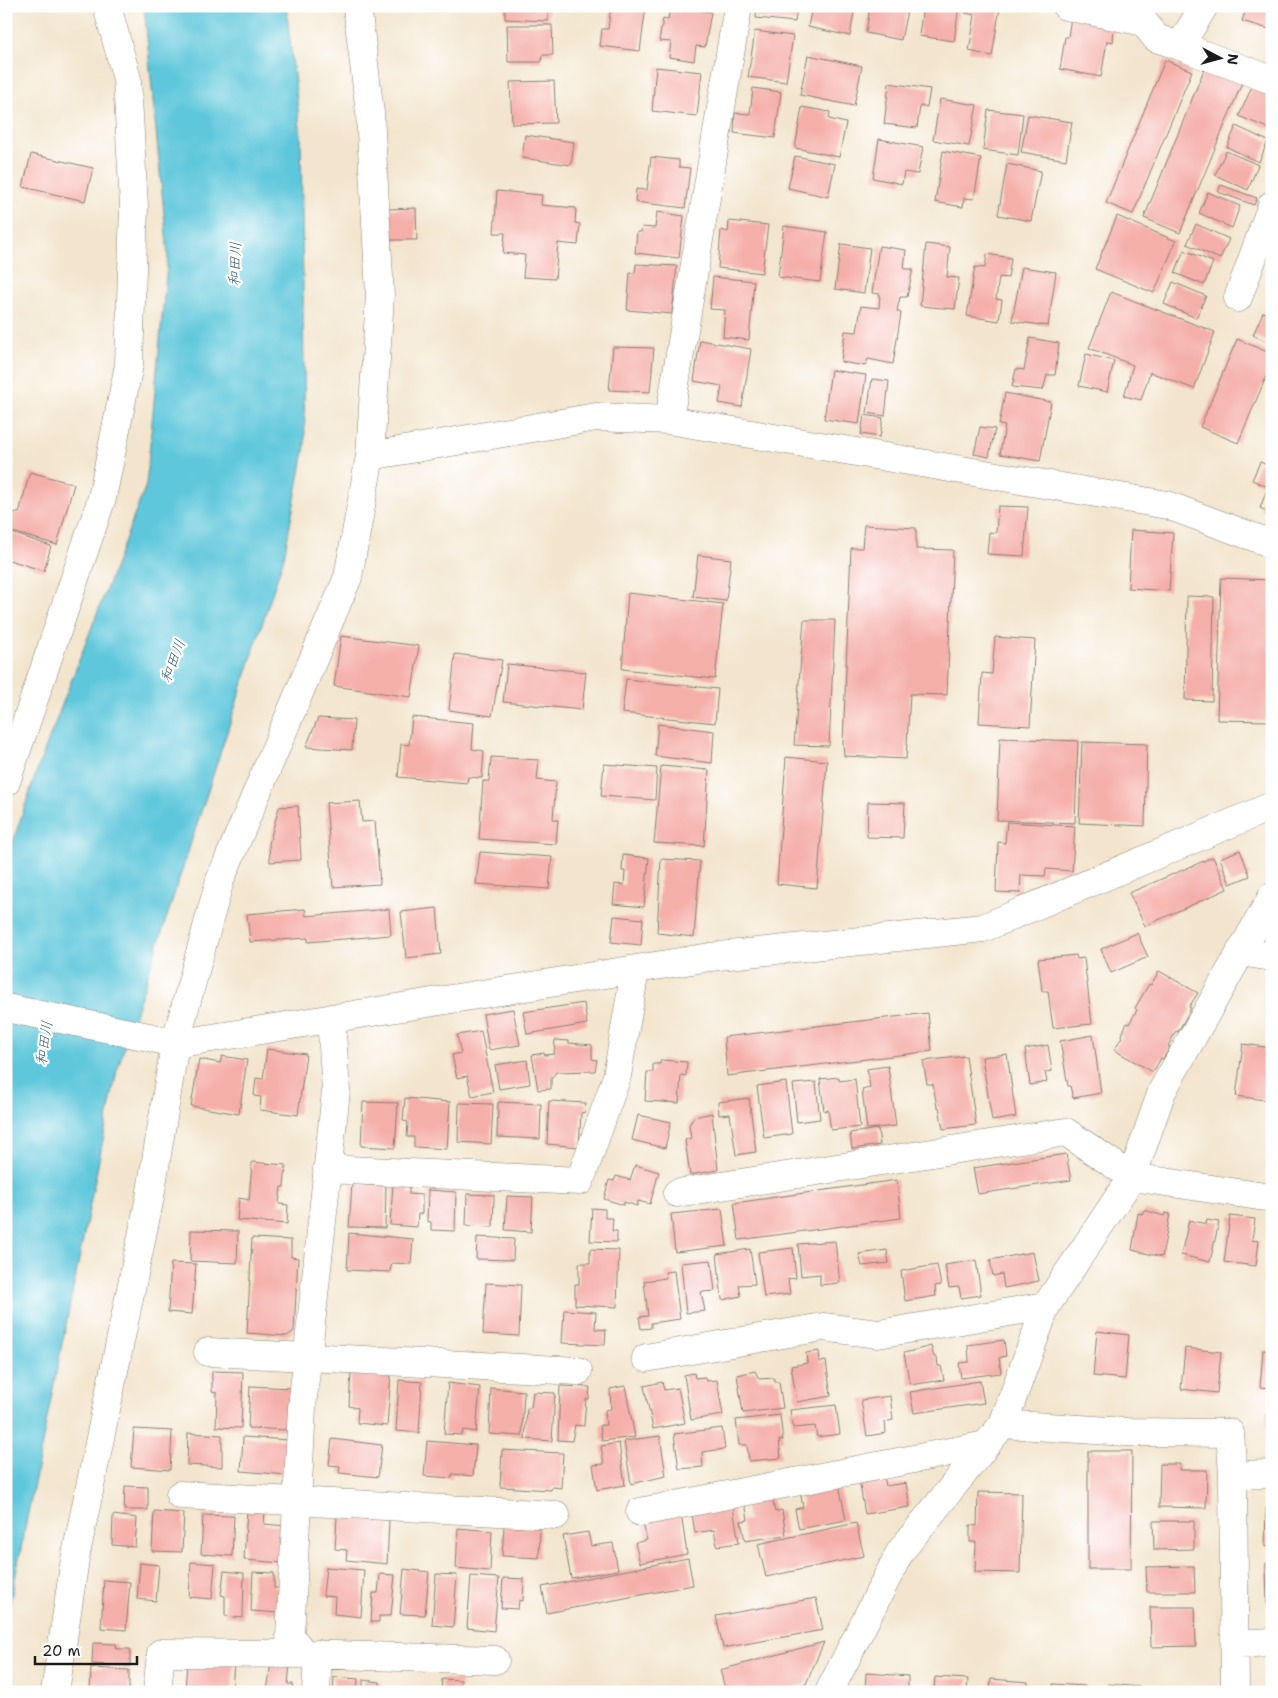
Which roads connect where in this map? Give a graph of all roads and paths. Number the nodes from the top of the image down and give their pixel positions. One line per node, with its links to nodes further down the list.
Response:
1 (107, 6): 13 (street)
2 (357, 6): 11 (street)
3 (738, 6): 10 (street)
4 (1066, 6): 6 (street)
5 (1204, 6): 6 (street)
6 (1180, 46): 7 (street)
7 (1272, 80)
8 (1272, 205): 9 (street)
9 (1238, 298)
10 (669, 420): 11 (street); 12 (street)
11 (370, 456): 21 (street)
12 (1272, 544)
13 (6, 782)
14 (1272, 806): 18 (street)
15 (1272, 896): 16 (street)
16 (1240, 952): 17 (street); 23 (street)
17 (1272, 957)
18 (635, 970): 20 (street); 22 (street)
19 (6, 1008): 21 (street)
20 (331, 1018): 21 (street); 22 (street)
21 (162, 1040): 43 (street)
22 (328, 1169): 28 (street)
23 (1132, 1177): 24 (street); 25 (street); 26 (street)
24 (677, 1193)
25 (1272, 1198)
26 (1046, 1306): 29 (street); 31 (street)
27 (208, 1352): 28 (street)
28 (308, 1357): 30 (street); 36 (street)
29 (646, 1358)
30 (578, 1371)
31 (1003, 1424): 32 (street); 34 (street)
32 (986, 1445): 37 (street); 46 (street)
33 (1272, 1474): 34 (street)
34 (1233, 1475): 40 (street)
35 (180, 1495): 36 (street)
36 (297, 1501): 38 (street); 41 (street)
37 (640, 1512)
38 (556, 1515)
39 (1272, 1642): 40 (street)
40 (1235, 1644): 47 (street)
41 (311, 1654): 42 (street); 44 (street); 45 (street)
42 (495, 1660)
43 (55, 1692)
44 (157, 1692)
45 (316, 1692)
46 (828, 1692)
47 (1235, 1692)

